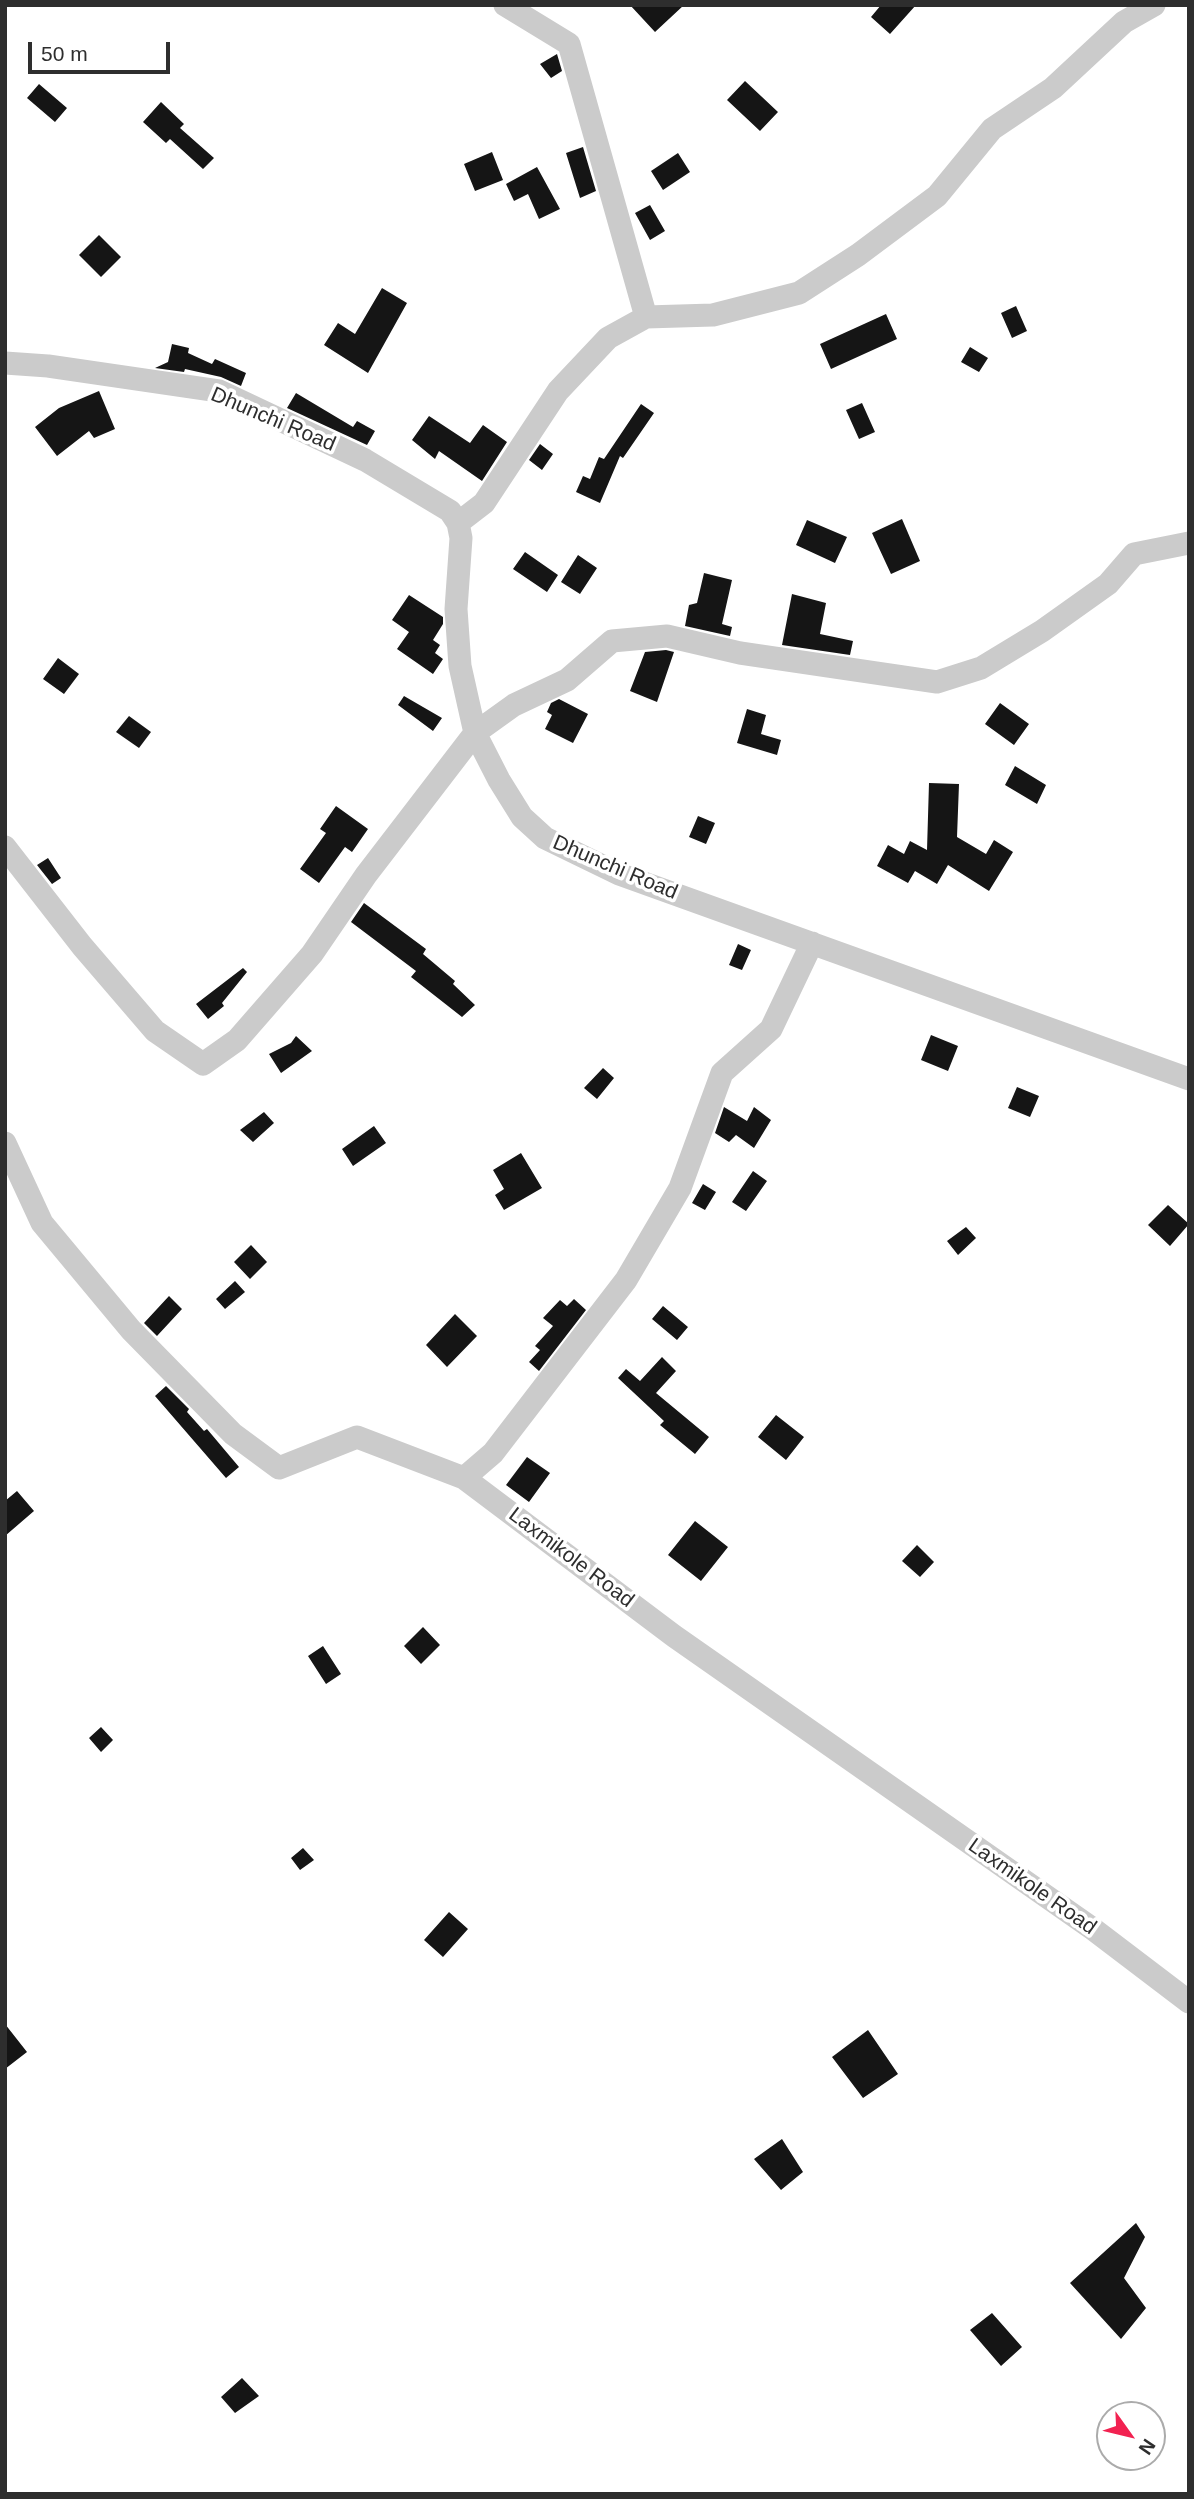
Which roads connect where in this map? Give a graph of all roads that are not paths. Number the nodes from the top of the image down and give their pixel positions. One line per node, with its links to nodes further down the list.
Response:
1 (505, 5): 3 (street)
2 (1154, 5): 3 (street)
3 (646, 317): 5 (street)
4 (5, 363): 5 (street, Dhunchi Road)
5 (458, 523): 7 (street, Dhunchi Road)
6 (1189, 542): 7 (street)
7 (475, 733): 8 (street); 9 (street, Dhunchi Road)
8 (5, 848)
9 (812, 943): 10 (street, Dhunchi Road); 12 (street)
10 (1189, 1079)
11 (5, 1143): 12 (street, Laxmikole Road)
12 (464, 1478): 13 (street, Laxmikole Road)
13 (1189, 2002)

